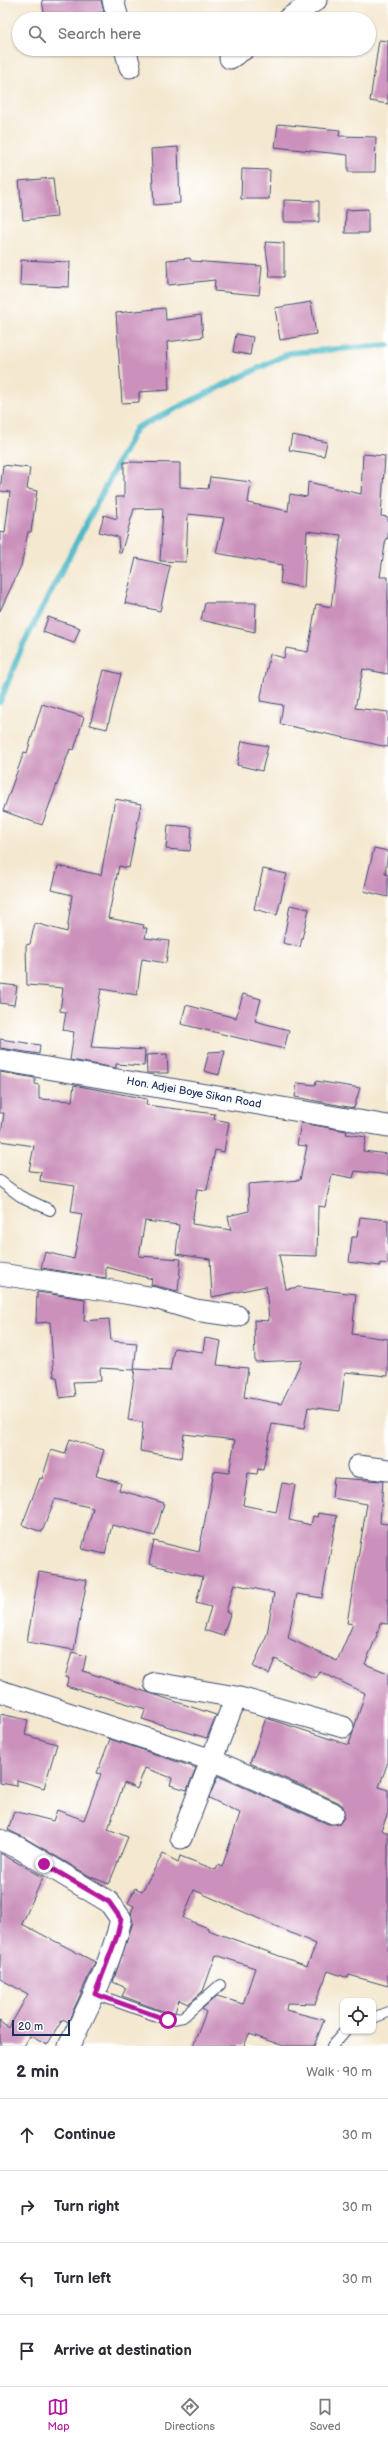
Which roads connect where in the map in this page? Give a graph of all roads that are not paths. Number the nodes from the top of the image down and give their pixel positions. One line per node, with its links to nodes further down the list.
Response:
1 (113, 0): 3 (street)
2 (316, 0): 4 (street)
3 (116, 12)
4 (298, 12)
5 (0, 1060): 6 (street, Hon. Adjei Boye Sikan Road)
6 (388, 1126)
7 (0, 1181): 8 (lane)
8 (50, 1210)
9 (0, 1274): 10 (street)
10 (237, 1316)
11 (358, 1466): 12 (street)
12 (388, 1470)
13 (154, 1683): 15 (street)
14 (0, 1691): 17 (street)
15 (236, 1697): 16 (street); 17 (street)
16 (343, 1727)
17 (212, 1760): 18 (street); 19 (street)
18 (333, 1813)
19 (181, 1838)
20 (0, 1840): 22 (street)
21 (220, 1985): 22 (lane)
22 (95, 1994): 26 (street)
23 (388, 2012): 24 (lane)
24 (376, 2017)
25 (342, 2034): 27 (lane)
26 (69, 2046)
27 (332, 2046)

